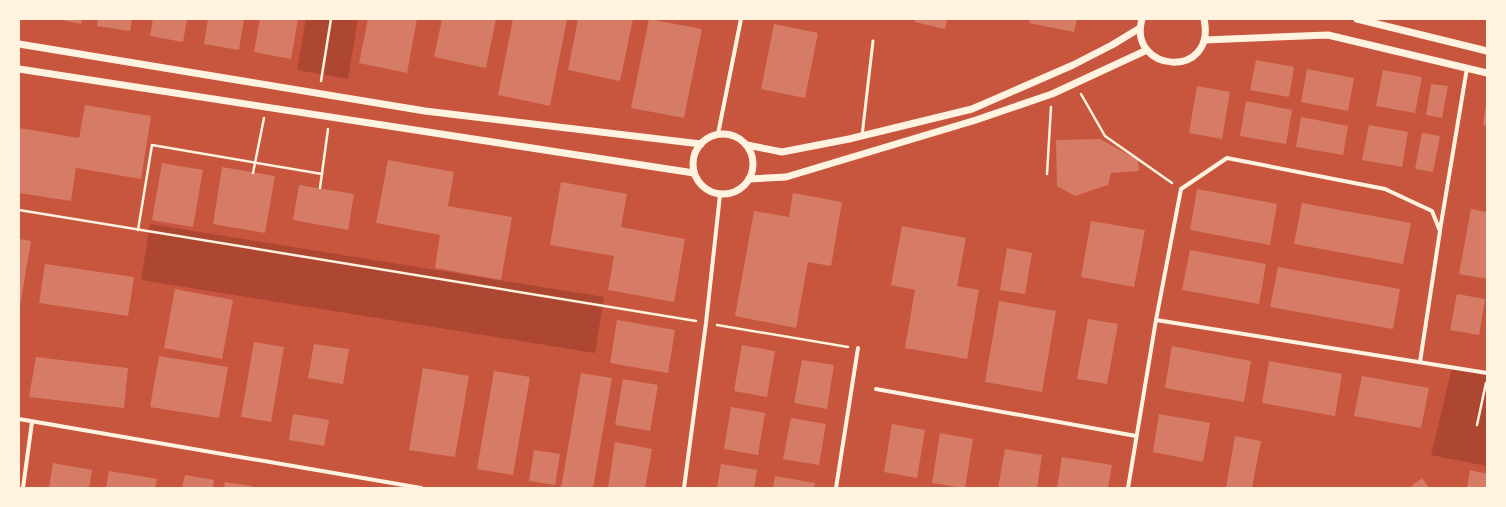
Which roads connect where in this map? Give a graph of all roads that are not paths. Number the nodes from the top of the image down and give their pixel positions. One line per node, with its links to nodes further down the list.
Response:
1 (741, 19): 14 (street)
2 (1142, 19): 5 (street)
3 (1204, 19): 6 (street)
4 (1357, 19): 10 (street)
5 (1140, 28): 9 (street); 15 (street)
6 (1205, 40): 9 (street); 11 (street)
7 (873, 41): 15 (lane)
8 (19, 44): 16 (street)
9 (1147, 50): 19 (street)
10 (1487, 50)
11 (1467, 68): 13 (street); 21 (street)
12 (19, 69): 18 (street)
13 (1487, 74)
14 (718, 134): 16 (street); 17 (street)
15 (862, 136): 17 (street)
16 (701, 144): 18 (street)
17 (747, 146): 19 (street)
18 (694, 173): 20 (street)
19 (749, 180): 20 (street)
20 (720, 195): 32 (street)
21 (1440, 231): 22 (street); 24 (street)
22 (1156, 320): 24 (street); 29 (street)
23 (858, 348): 33 (street)
24 (1420, 362): 25 (street)
25 (1487, 373)
26 (876, 389): 29 (street)
27 (19, 419): 28 (street)
28 (32, 422): 30 (street); 31 (street)
29 (1136, 436): 34 (street)
30 (23, 488)
31 (421, 488)
32 (684, 488)
33 (836, 488)
34 (1128, 488)

